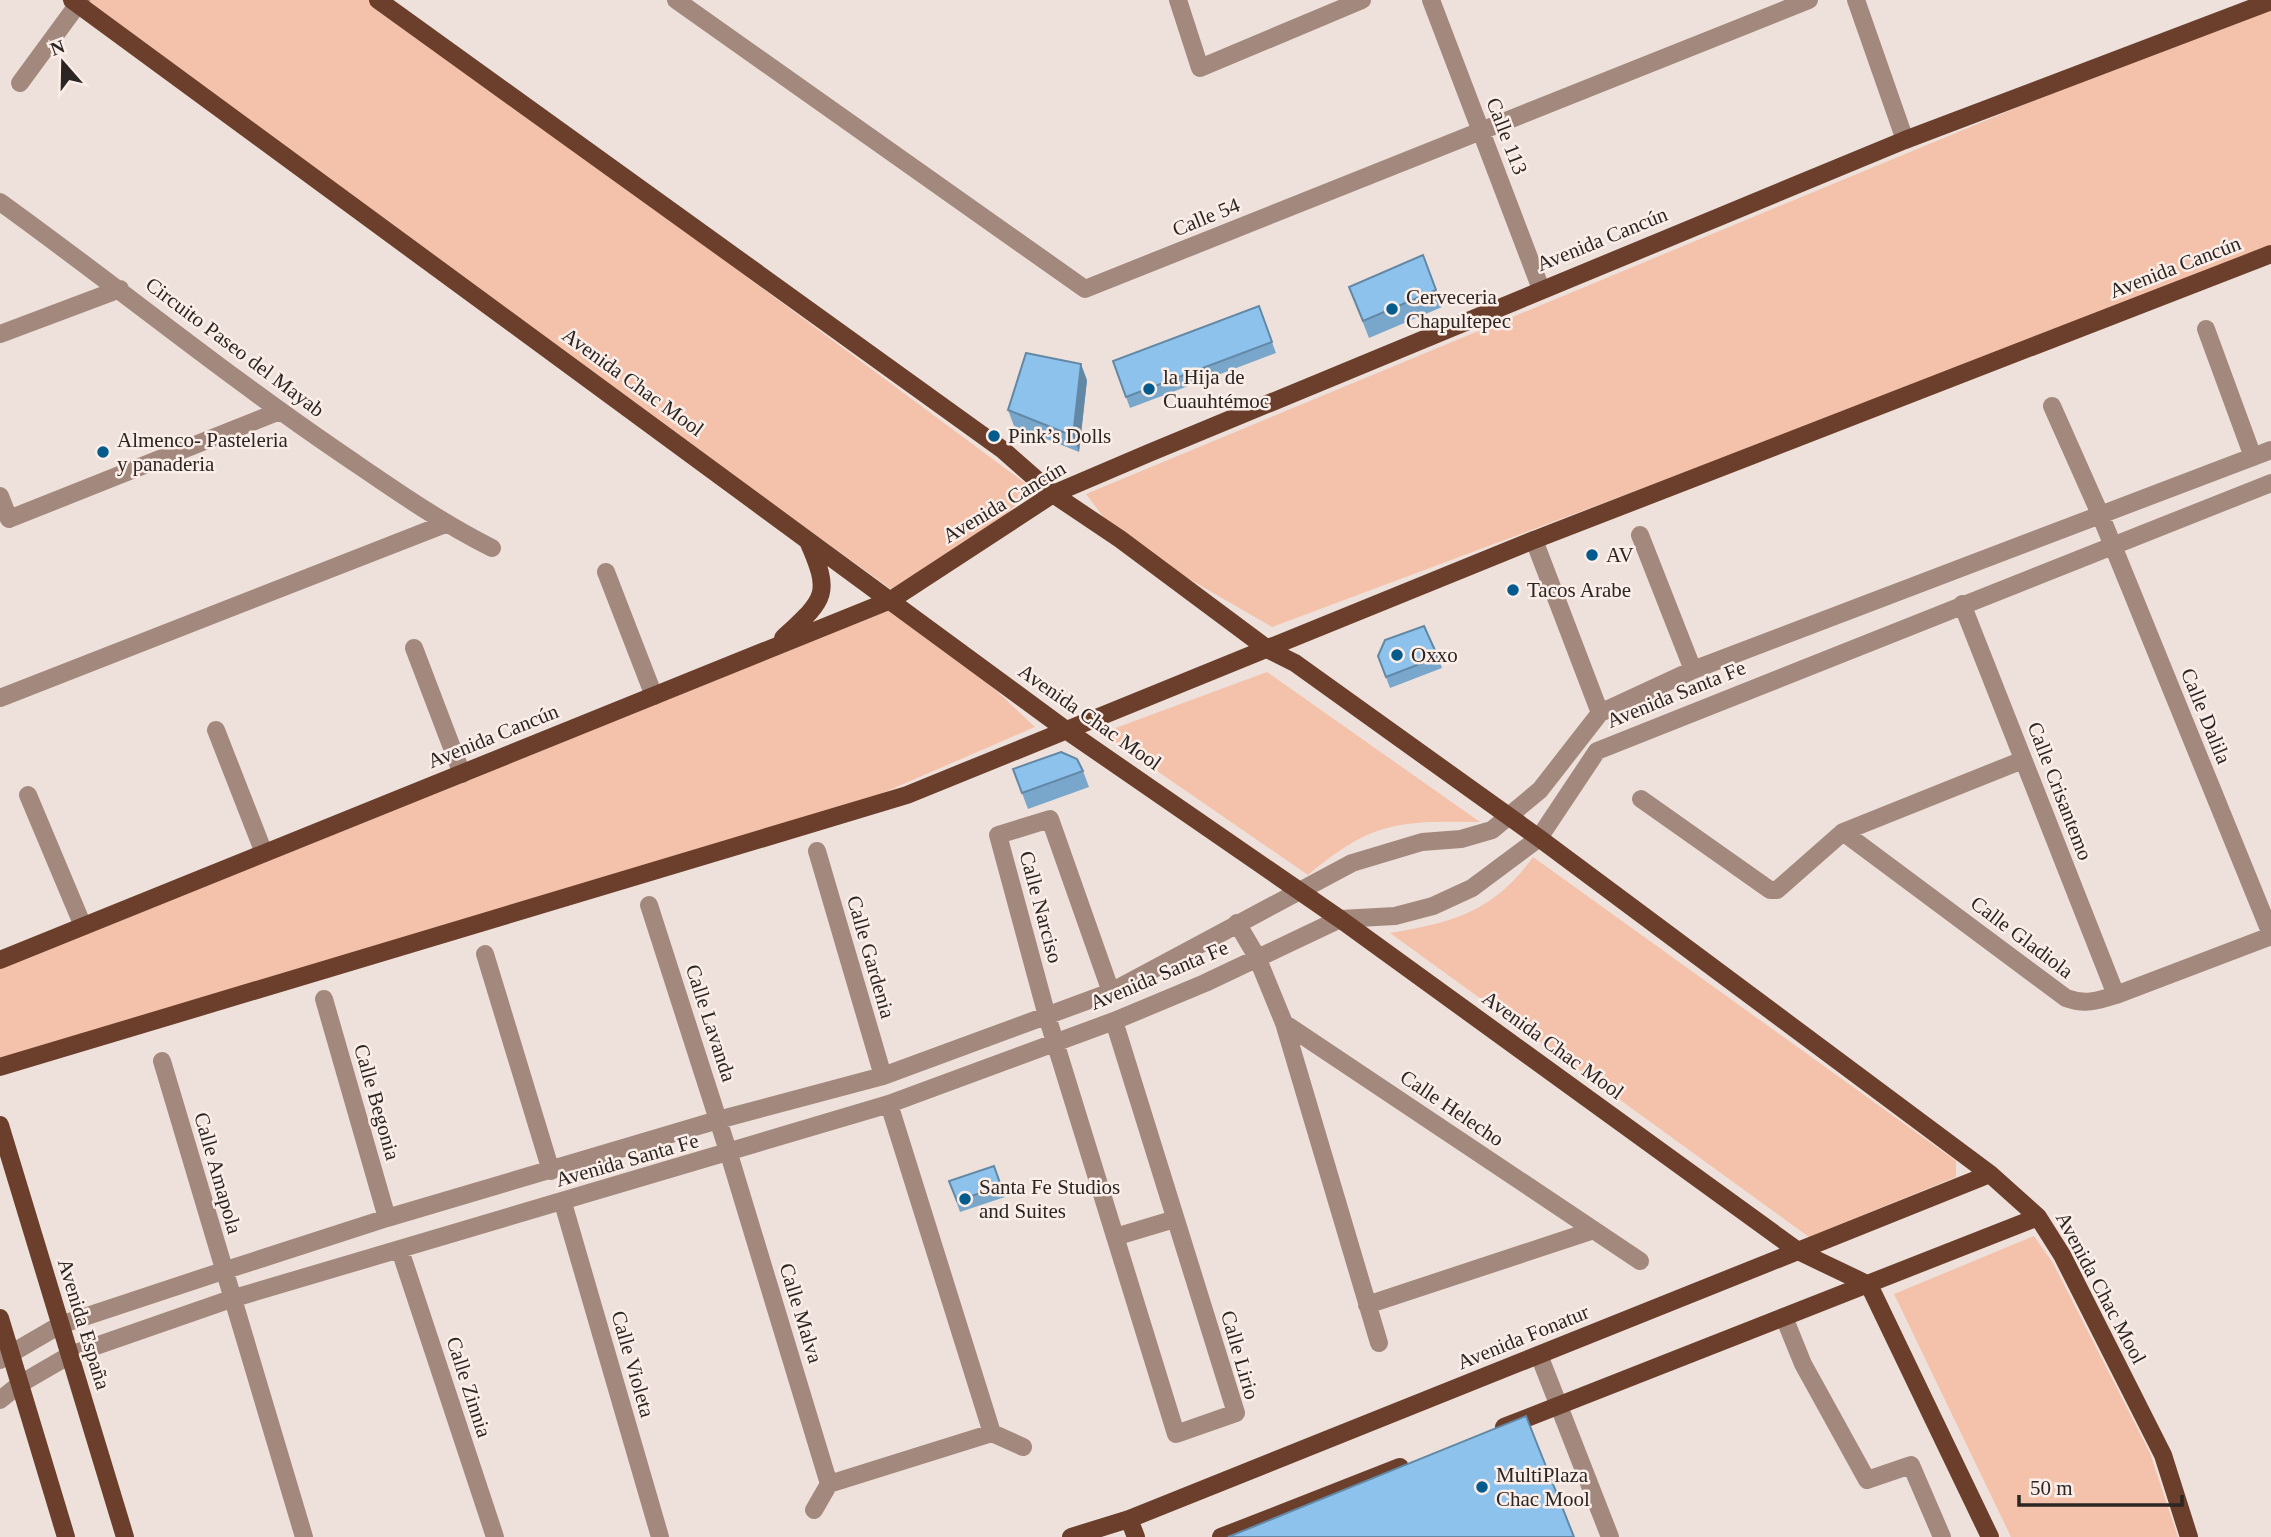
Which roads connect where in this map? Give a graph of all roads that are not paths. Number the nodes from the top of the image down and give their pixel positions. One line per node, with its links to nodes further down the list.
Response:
1 (378, 0): 24 (main road, Avenida Chac Mool)
2 (676, 0): 11 (street, Calle 54)
3 (1178, 0): 4 (street)
4 (1362, 0)
5 (1431, 0): 11 (street, Calle 113)
6 (1808, 0): 11 (street, Calle 54)
7 (1856, 0): 12 (street)
8 (77, 1): 10 (street); 29 (main road, Avenida Chac Mool)
9 (2271, 1): 12 (main road, Avenida Cancún)
10 (20, 83)
11 (1480, 132): 16 (street, Calle 113)
12 (1905, 140): 16 (main road, Avenida Cancún)
13 (0, 202): 15 (street, Circuito Paseo del Mayab)
14 (2271, 254): 30 (main road, Avenida Cancún)
15 (120, 289): 18 (street); 20 (street, Circuito Paseo del Mayab)
16 (1541, 289): 24 (main road, Avenida Cancún)
17 (2206, 329): 22 (street)
18 (0, 334)
19 (2052, 407): 26 (street, Calle Dalila)
20 (280, 411): 25 (street); 27 (street, Circuito Paseo del Mayab)
21 (2271, 450): 22 (street, Avenida Santa Fe)
22 (2253, 457): 26 (street, Avenida Santa Fe)
23 (2271, 483): 31 (street, Avenida Santa Fe)
24 (1053, 494): 34 (main road, Avenida Cancún); 39 (main road, Avenida Chac Mool)
25 (0, 496)
26 (2100, 514): 31 (street, Calle Dalila); 41 (street, Avenida Santa Fe)
27 (445, 524): 32 (street, Circuito Paseo del Mayab); 43 (street)
28 (1640, 535): 41 (street)
29 (807, 538): 34 (main road, Avenida Chac Mool); 37 (main road)
30 (1534, 540): 36 (main road, Avenida Cancún); 44 (street)
31 (2111, 545): 35 (street, Avenida Santa Fe); 61 (street, Calle Dalila)
32 (492, 548)
33 (606, 572): 42 (street)
34 (891, 600): 37 (main road, Avenida Cancún); 46 (main road, Avenida Chac Mool)
35 (1962, 604): 47 (street, Calle Crisantemo); 53 (street, Avenida Santa Fe)
36 (1292, 641): 39 (main road, Avenida Cancún); 40 (main road)
37 (774, 647): 42 (main road, Avenida Cancún)
38 (414, 648): 48 (street)
39 (1269, 650): 40 (main road, Avenida Chac Mool); 46 (main road, Avenida Cancún)
40 (1295, 663): 51 (main road, Avenida Chac Mool)
41 (1693, 670): 44 (street, Avenida Santa Fe)
42 (654, 696): 48 (main road, Avenida Cancún)
43 (0, 698)
44 (1600, 713): 51 (street, Avenida Santa Fe)
45 (216, 730): 55 (street)
46 (1066, 730): 56 (main road, Avenida Chac Mool); 73 (main road, Avenida Cancún)
47 (2023, 760): 52 (street); 66 (street, Calle Crisantemo)
48 (462, 774): 55 (main road, Avenida Cancún)
49 (28, 795): 60 (street)
50 (1641, 799): 52 (street)
51 (1509, 818): 53 (main road, Avenida Chac Mool); 56 (street, Avenida Santa Fe)
52 (1843, 832): 66 (street, Calle Gladiola)
53 (1539, 838): 58 (street, Avenida Santa Fe); 80 (main road, Avenida Chac Mool)
54 (817, 851): 74 (street, Calle Gardenia)
55 (264, 853): 60 (main road, Avenida Cancún)
56 (1298, 890): 58 (main road, Avenida Chac Mool); 59 (street, Avenida Santa Fe)
57 (649, 905): 76 (street, Calle Lavanda)
58 (1340, 919): 63 (street, Avenida Santa Fe); 88 (main road, Avenida Chac Mool)
59 (1237, 923): 63 (street); 65 (street, Avenida Santa Fe)
60 (83, 926): 64 (main road, Avenida Cancún)
61 (2271, 935): 66 (street, Calle Gladiola)
62 (485, 954): 79 (street)
63 (1257, 957): 69 (street, Avenida Santa Fe); 70 (street)
64 (0, 960)
65 (1111, 992): 68 (street, Avenida Santa Fe); 68 (street, Calle Narciso)
66 (2116, 995)
67 (324, 999): 83 (street, Calle Begonia)
68 (1047, 1016): 71 (street, Calle Lirio); 74 (street, Avenida Santa Fe)
69 (1114, 1021): 71 (street, Avenida Santa Fe); 84 (street, Calle Lirio)
70 (1284, 1023): 85 (street, Calle Helecho); 93 (street)
71 (1056, 1043): 75 (street, Avenida Santa Fe); 86 (street, Calle Lirio)
72 (162, 1060): 90 (street, Calle Amapola)
73 (0, 1067)
74 (883, 1076): 76 (street, Avenida Santa Fe)
75 (889, 1104): 78 (street, Avenida Santa Fe); 104 (street)
76 (718, 1120): 78 (street, Calle Lavanda); 79 (street, Avenida Santa Fe)
77 (0, 1125): 96 (main road, Avenida España)
78 (729, 1154): 81 (street, Avenida Santa Fe); 108 (street, Calle Malva)
79 (551, 1171): 83 (street, Avenida Santa Fe)
80 (1990, 1174): 82 (main road, Avenida Chac Mool); 88 (main road, Avenida Fonatur)
81 (563, 1203): 87 (street, Avenida Santa Fe); 115 (street, Calle Violeta)
82 (2038, 1217): 91 (main road); 122 (main road, Avenida Chac Mool)
83 (387, 1218): 90 (street, Avenida Santa Fe)
84 (1175, 1219): 86 (street); 86 (street, Calle Lirio)
85 (1594, 1230): 89 (street, Calle Helecho); 93 (street)
86 (1115, 1237)
87 (400, 1250): 92 (street, Avenida Santa Fe); 114 (street, Calle Zinnia)
88 (1798, 1251): 91 (main road, Avenida Chac Mool); 99 (main road, Avenida Fonatur)
89 (1640, 1261)
90 (223, 1271): 92 (street, Calle Amapola); 96 (street, Avenida Santa Fe)
91 (1869, 1284): 94 (main road); 121 (main road)
92 (231, 1299): 98 (street, Avenida Santa Fe); 113 (street)
93 (1367, 1305): 97 (street)
94 (1784, 1317): 103 (main road); 120 (street)
95 (0, 1318): 100 (main road)
96 (60, 1325): 98 (main road, Avenida España); 100 (street, Avenida Santa Fe)
97 (1378, 1343)
98 (70, 1355): 101 (street, Avenida Santa Fe); 112 (main road, Avenida España)
99 (1539, 1355): 103 (street); 110 (main road, Avenida Fonatur)
100 (5, 1356): 101 (main road)
101 (20, 1384): 102 (street, Avenida Santa Fe); 111 (main road)
102 (0, 1400)
103 (1559, 1405): 105 (main road); 119 (street)
104 (992, 1433): 106 (street); 108 (street)
105 (1481, 1436)
106 (1023, 1447)
107 (1416, 1461): 118 (main road)
108 (829, 1484): 109 (street)
109 (814, 1510)
110 (1129, 1519): 116 (main road, Avenida Fonatur); 117 (main road)
111 (66, 1537)
112 (125, 1537)
113 (304, 1537)
114 (495, 1537)
115 (660, 1537)
116 (1071, 1537)
117 (1136, 1537)
118 (1222, 1537)
119 (1610, 1537)
120 (1942, 1537)
121 (1990, 1537)
122 (2189, 1537)

